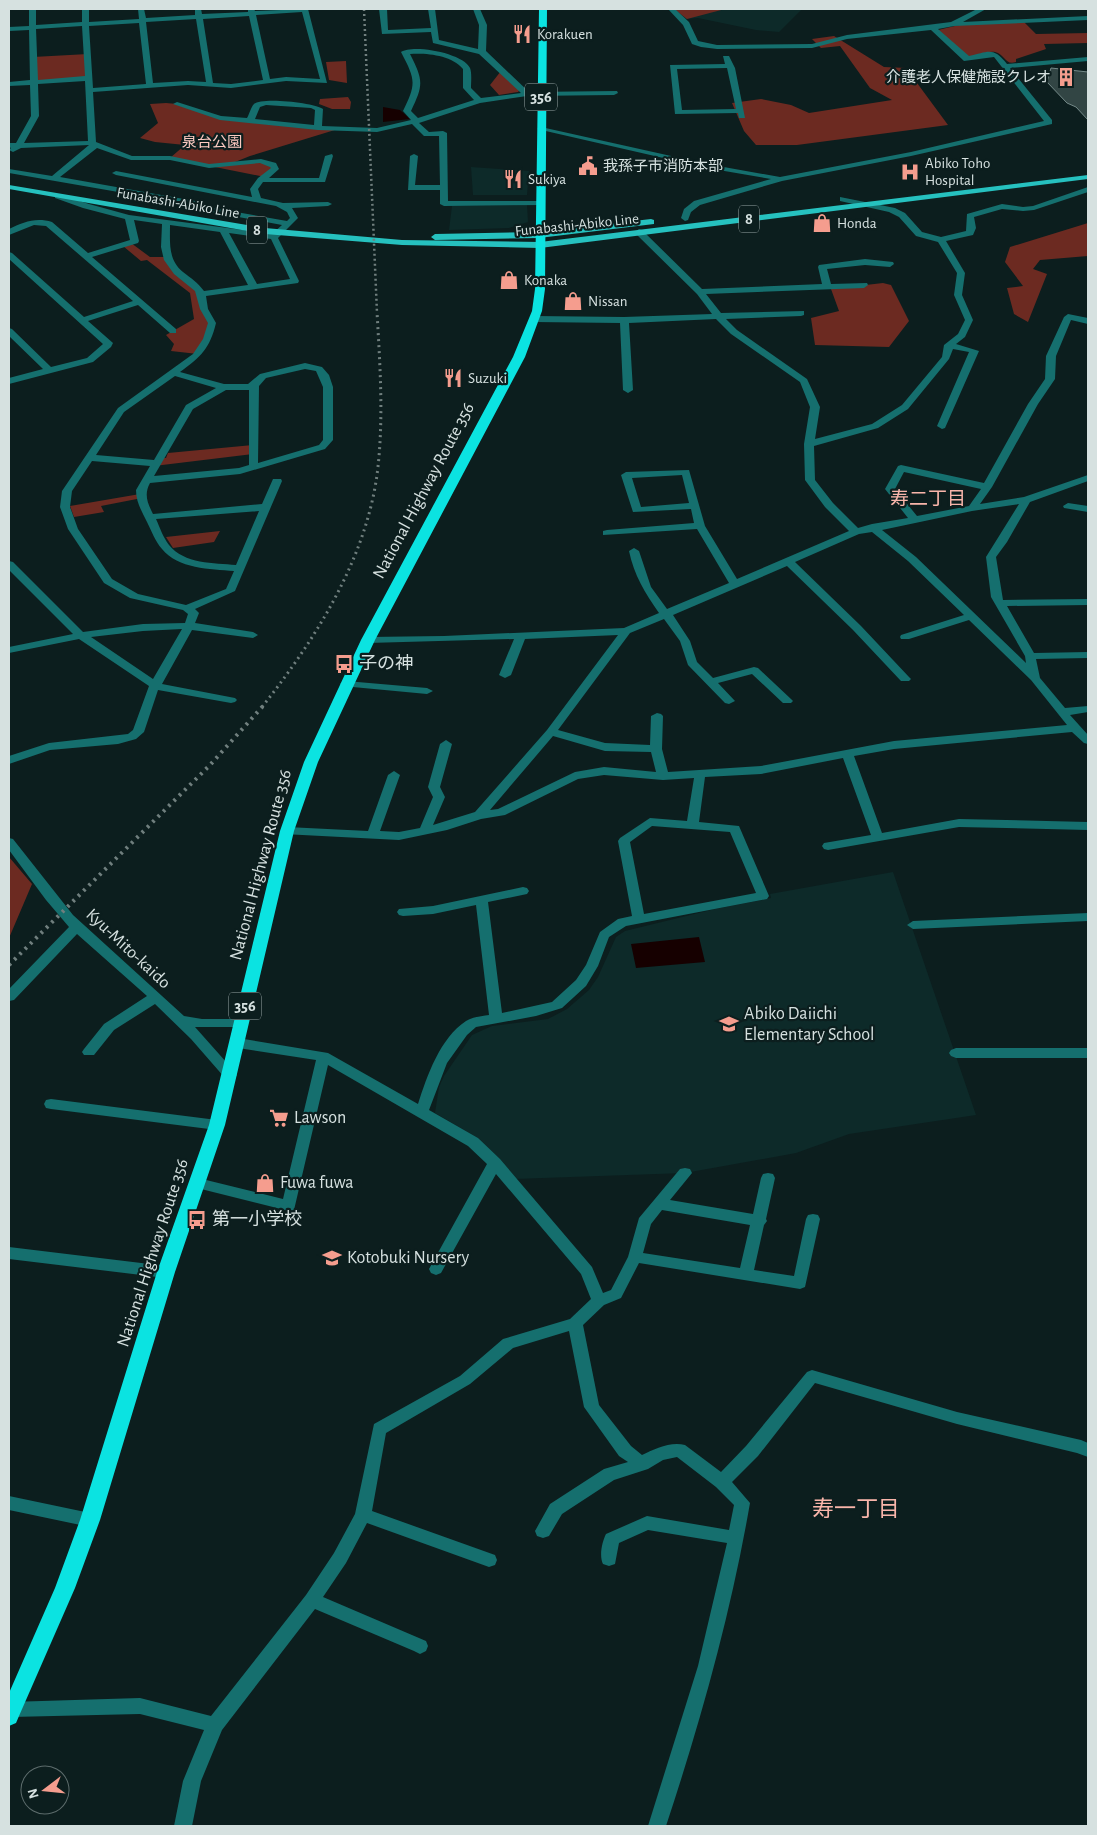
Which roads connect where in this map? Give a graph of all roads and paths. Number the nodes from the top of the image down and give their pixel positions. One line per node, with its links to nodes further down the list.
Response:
1 (32, 9): 18 (street)
2 (85, 9): 16 (street)
3 (141, 9): 15 (street)
4 (198, 9): 13 (street)
5 (383, 9): 21 (street)
6 (432, 9): 21 (street)
7 (477, 9): 23 (street)
8 (543, 9): 36 (highway, National Highway Route 356 / 356)
9 (671, 9): 22 (street)
10 (982, 9): 17 (street)
11 (305, 10): 12 (street); 29 (street)
12 (252, 11): 13 (street); 29 (street)
13 (200, 17): 15 (street); 31 (street)
14 (1088, 18): 17 (street)
15 (142, 21): 16 (street); 32 (street)
16 (86, 24): 18 (street); 27 (street)
17 (953, 24): 19 (street)
18 (32, 28): 20 (street); 28 (street)
19 (933, 28): 22 (street); 26 (street)
20 (9, 29)
21 (435, 30): 23 (street)
22 (722, 47): 25 (street)
23 (482, 52): 35 (street)
24 (1088, 59): 26 (street)
25 (730, 66): 25 (street)
26 (1006, 66): 55 (street)
27 (89, 78): 28 (street); 33 (street)
28 (34, 82): 30 (street); 45 (street)
29 (267, 82): 31 (street)
30 (9, 84)
31 (210, 85): 32 (street)
32 (150, 86): 33 (street)
33 (90, 90): 43 (street)
34 (614, 93): 36 (street)
35 (527, 94): 36 (street); 37 (street)
36 (541, 96): 42 (highway, National Highway Route 356 / 356)
37 (479, 101): 40 (street); 40 (street)
38 (177, 104): 39 (street)
39 (250, 121): 41 (street); 41 (street)
40 (415, 121): 41 (street); 59 (street)
41 (318, 128)
42 (541, 129): 55 (street); 65 (highway, National Highway Route 356 / 356)
43 (94, 143): 45 (street); 49 (street); 54 (street)
44 (9, 145): 45 (street)
45 (18, 146): 46 (street)
46 (9, 153)
47 (329, 156): 56 (street)
48 (414, 156): 59 (street)
49 (131, 158): 52 (street); 56 (street)
50 (9, 171): 54 (street)
51 (1088, 171): 63 (main road, Funabashi-Abiko Line / 8); 66 (main road, Funabashi-Abiko Line / 8)
52 (116, 173): 57 (street); 62 (street)
53 (9, 179): 76 (main road, Funabashi-Abiko Line / 8)
54 (54, 179): 57 (street)
55 (782, 179): 69 (street)
56 (261, 180): 62 (street)
57 (100, 186): 71 (street)
58 (9, 187): 61 (main road, Funabashi-Abiko Line / 8)
59 (445, 187): 65 (street)
60 (1088, 189): 78 (street)
61 (58, 196): 68 (street); 76 (main road, Funabashi-Abiko Line / 8)
62 (257, 199): 67 (street)
63 (843, 199): 66 (street); 69 (main road, Funabashi-Abiko Line / 8)
64 (328, 204): 67 (street)
65 (540, 204): 77 (highway, National Highway Route 356 / 356)
66 (866, 204): 74 (main road, Funabashi-Abiko Line / 8); 78 (street)
67 (282, 206): 71 (street)
68 (130, 217): 70 (street); 80 (street)
69 (685, 218): 77 (main road, Funabashi-Abiko Line / 8)
70 (166, 222): 72 (street); 86 (street)
71 (289, 224): 75 (street)
72 (224, 231): 75 (street); 84 (street)
73 (9, 232): 80 (street)
74 (639, 232): 77 (main road, Funabashi-Abiko Line / 8); 85 (street)
75 (274, 237): 84 (street)
76 (406, 240): 77 (main road, Funabashi-Abiko Line / 8)
77 (539, 240): 90 (highway, National Highway Route 356 / 356)
78 (941, 240): 96 (street)
79 (9, 255): 91 (street)
80 (86, 256): 87 (street)
81 (890, 264): 83 (street)
82 (864, 285): 83 (street)
83 (826, 286): 85 (street)
84 (254, 287): 86 (street)
85 (700, 292): 89 (street)
86 (201, 294): 98 (street)
87 (139, 302): 91 (street); 95 (street)
88 (801, 312): 89 (street)
89 (718, 316): 92 (street); 104 (street)
90 (534, 319): 92 (street); 140 (highway, National Highway Route 356 / 356)
91 (82, 320): 97 (street)
92 (624, 320): 102 (street)
93 (1088, 321): 111 (street)
94 (9, 331): 97 (street)
95 (173, 331)
96 (949, 345): 103 (street); 104 (street)
97 (50, 371): 99 (street)
98 (172, 372): 101 (street); 105 (street)
99 (9, 381)
100 (254, 385): 101 (street); 107 (street); 107 (street)
101 (224, 387): 106 (street)
102 (628, 390)
103 (942, 426)
104 (809, 444): 122 (street)
105 (90, 458): 106 (street); 131 (street)
106 (156, 463): 109 (street)
107 (257, 467): 109 (street)
108 (1088, 478): 112 (street)
109 (147, 480): 118 (street)
110 (277, 481): 115 (street)
111 (987, 487): 116 (street); 119 (street)
112 (1026, 500): 116 (street); 130 (street)
113 (695, 506): 113 (street); 120 (street)
114 (1068, 506): 117 (street)
115 (266, 507): 118 (street); 127 (street)
116 (972, 508): 119 (street)
117 (1088, 509)
118 (149, 517): 127 (street)
119 (915, 520): 121 (street)
120 (700, 526): 123 (street); 128 (street)
121 (872, 527): 122 (street); 133 (street)
122 (856, 532): 125 (street)
123 (607, 533)
124 (634, 551): 132 (street)
125 (789, 562): 128 (street); 146 (street)
126 (9, 564): 136 (street)
127 (240, 568): 131 (street)
128 (735, 586): 132 (street)
129 (1088, 602): 130 (street)
130 (1001, 603): 143 (street)
131 (187, 608): 134 (street)
132 (666, 614): 135 (street); 147 (street)
133 (971, 616): 139 (street); 145 (street)
134 (190, 626): 136 (street); 137 (street); 149 (street)
135 (626, 632): 138 (street); 158 (street)
136 (80, 634): 141 (street); 149 (street)
137 (253, 634)
138 (522, 636): 140 (street); 144 (street)
139 (905, 637)
140 (368, 640): 148 (highway, National Highway Route 356 / 356)
141 (9, 650)
142 (1088, 654): 143 (street)
143 (1030, 656): 145 (street)
144 (505, 675)
145 (1035, 678): 155 (street)
146 (905, 679)
147 (711, 682): 152 (street); 153 (street)
148 (346, 684): 150 (street); 170 (highway, National Highway Route 356 / 356)
149 (156, 686): 151 (street); 163 (street)
150 (428, 691)
151 (231, 700)
152 (729, 701)
153 (787, 701)
154 (1088, 709): 155 (street)
155 (1063, 712): 157 (street)
156 (657, 716): 161 (street)
157 (1075, 728): 159 (street); 162 (street)
158 (551, 732): 161 (street); 167 (street)
159 (1088, 740)
160 (446, 744): 171 (street)
161 (656, 749): 166 (street)
162 (847, 754): 164 (street); 173 (street)
163 (9, 760)
164 (700, 774): 166 (street); 168 (street)
165 (394, 775): 172 (street)
166 (663, 776): 167 (street)
167 (478, 815): 171 (street)
168 (692, 826): 180 (street); 180 (street)
169 (1088, 826): 173 (street)
170 (287, 831): 172 (street); 187 (highway, National Highway Route 356 / 356)
171 (424, 831): 172 (street)
172 (372, 836)
173 (877, 836): 175 (street)
174 (9, 842): 182 (street, Kyu-Mito-kaido)
175 (828, 846)
176 (523, 891): 177 (street)
177 (482, 901): 178 (street); 186 (street)
178 (403, 912)
179 (1088, 917): 181 (street)
180 (639, 918): 186 (street)
181 (913, 925)
182 (76, 927): 183 (street); 184 (street, Kyu-Mito-kaido)
183 (9, 997)
184 (154, 998): 185 (street, Kyu-Mito-kaido); 189 (street)
185 (177, 1018): 187 (street); 193 (street, Kyu-Mito-kaido)
186 (496, 1018): 195 (street)
187 (241, 1022): 188 (highway, National Highway Route 356 / 356)
188 (238, 1043): 192 (street); 193 (highway, National Highway Route 356 / 356)
189 (88, 1052)
190 (1088, 1053): 191 (street)
191 (956, 1054)
192 (323, 1056): 195 (street); 200 (street)
193 (230, 1076): 196 (highway, National Highway Route 356 / 356)
194 (51, 1104): 196 (street)
195 (422, 1111): 197 (street)
196 (217, 1125): 200 (highway, National Highway Route 356 / 356)
197 (495, 1163): 206 (street); 209 (street)
198 (685, 1173): 201 (street)
199 (768, 1178): 203 (street)
200 (198, 1183): 207 (highway, National Highway Route 356 / 356)
201 (659, 1204): 203 (street); 205 (street)
202 (813, 1219): 208 (street)
203 (760, 1222): 208 (street)
204 (9, 1253): 207 (street)
205 (635, 1257): 208 (street); 209 (street)
206 (436, 1269)
207 (166, 1272): 216 (highway, National Highway Route 356 / 356)
208 (746, 1275)
209 (599, 1301): 210 (street)
210 (574, 1323): 212 (street); 215 (street)
211 (1088, 1451): 213 (street)
212 (642, 1464): 213 (street); 217 (street)
213 (722, 1482): 218 (street)
214 (9, 1503): 216 (street)
215 (363, 1515): 220 (street); 221 (street)
216 (90, 1520): 223 (highway, National Highway Route 356 / 356)
217 (543, 1531)
218 (736, 1538): 219 (street); 226 (street)
219 (608, 1559)
220 (489, 1560)
221 (312, 1600): 222 (street); 224 (street)
222 (420, 1646)
223 (10, 1712): 224 (street)
224 (215, 1725): 225 (street)
225 (183, 1826)
226 (657, 1826)

